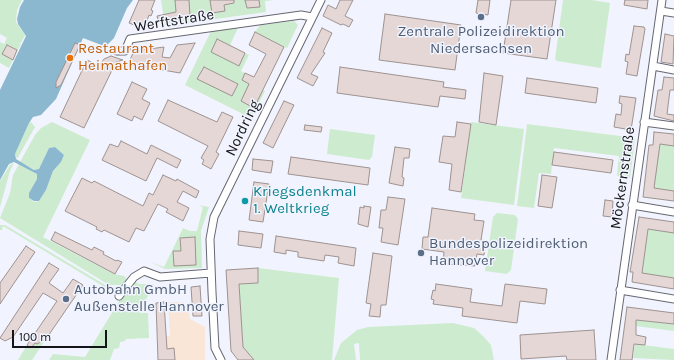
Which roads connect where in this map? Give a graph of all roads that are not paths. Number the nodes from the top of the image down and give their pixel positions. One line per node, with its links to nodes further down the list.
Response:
1 (321, 0): 5 (street, Nordring)
2 (662, 0): 3 (street, Möckernstraße)
3 (661, 11): 4 (street); 7 (street, Möckernstraße)
4 (674, 13)
5 (312, 17): 6 (street, Werftstraße); 13 (street, Nordring)
6 (116, 51)
7 (653, 66): 8 (street); 9 (street, Möckernstraße)
8 (674, 70)
9 (644, 122): 10 (street); 11 (street, Möckernstraße)
10 (674, 126)
11 (632, 205): 12 (street); 14 (street, Möckernstraße)
12 (674, 212)
13 (211, 273): 15 (street); 17 (street, Nordring)
14 (620, 290): 16 (street); 18 (street, Möckernstraße)
15 (119, 296)
16 (674, 299)
17 (221, 360)
18 (611, 360)

